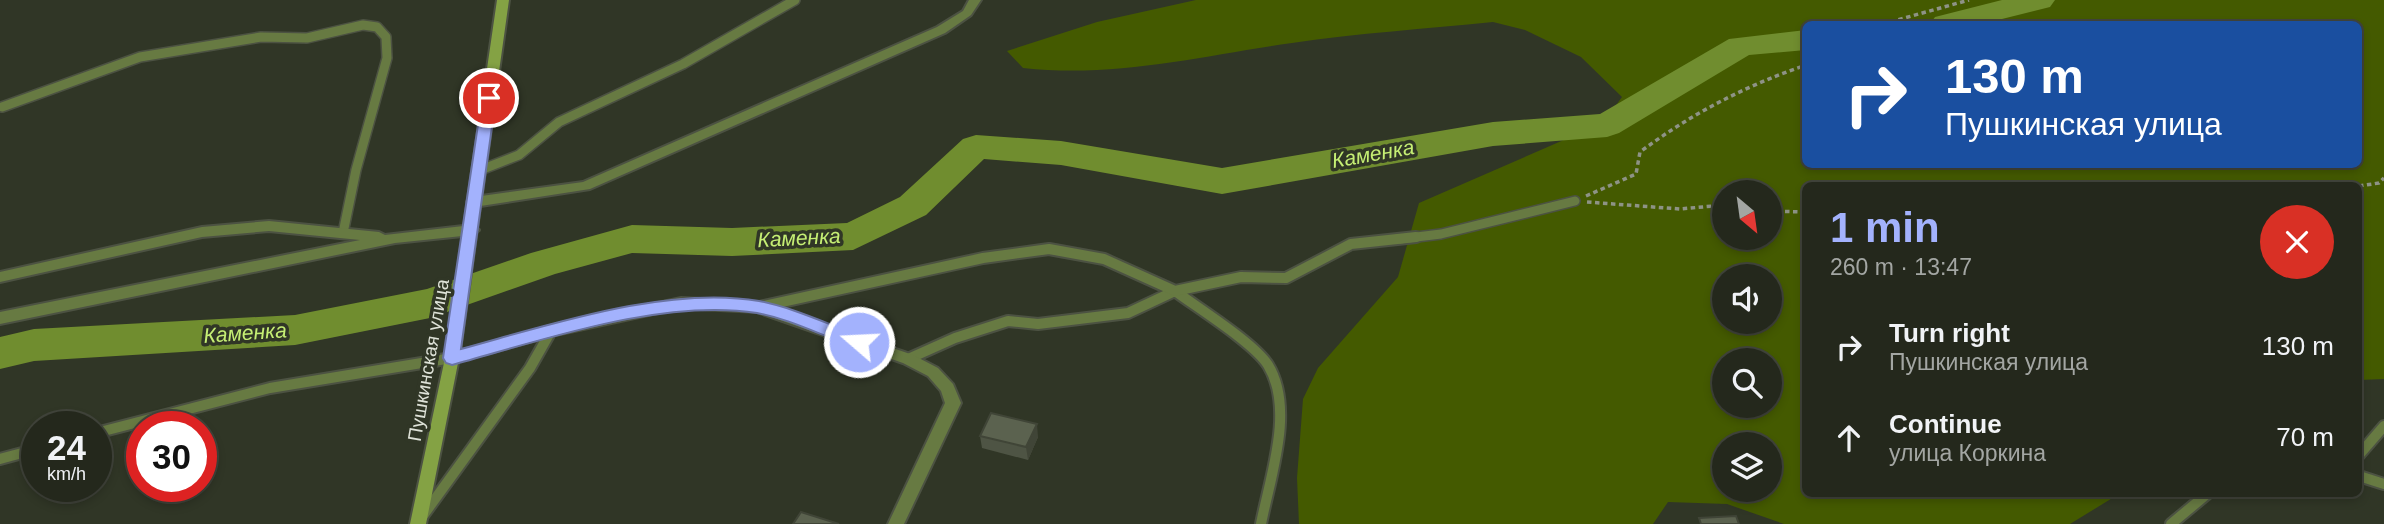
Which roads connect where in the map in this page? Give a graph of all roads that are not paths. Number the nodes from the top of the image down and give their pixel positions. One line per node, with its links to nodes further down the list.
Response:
1 (503, 0): 5 (main road, Пушкинская улица)
2 (796, 0): 5 (lane)
3 (975, 0): 7 (street)
4 (2, 107): 9 (lane)
5 (478, 171): 7 (main road, Пушкинская улица)
6 (1575, 201): 12 (lane)
7 (474, 202): 8 (main road, Пушкинская улица)
8 (472, 230): 10 (street); 16 (main road, Пушкинская улица)
9 (343, 233): 10 (street); 11 (street)
10 (395, 238): 14 (street)
11 (0, 277)
12 (1175, 291): 13 (lane); 17 (lane); 28 (lane)
13 (759, 307): 15 (lane); 17 (street)
14 (0, 318)
15 (551, 331): 16 (lane); 26 (lane)
16 (452, 358): 19 (lane); 26 (main road, Пушкинская улица)
17 (908, 359): 27 (street)
18 (2384, 426): 20 (lane)
19 (112, 429)
20 (2362, 452)
21 (21, 453): 22 (lane)
22 (0, 459)
23 (2362, 477): 24 (lane)
24 (2384, 484)
25 (2203, 497): 29 (lane)
26 (418, 524)
27 (895, 524)
28 (1261, 524)
29 (2171, 524)

